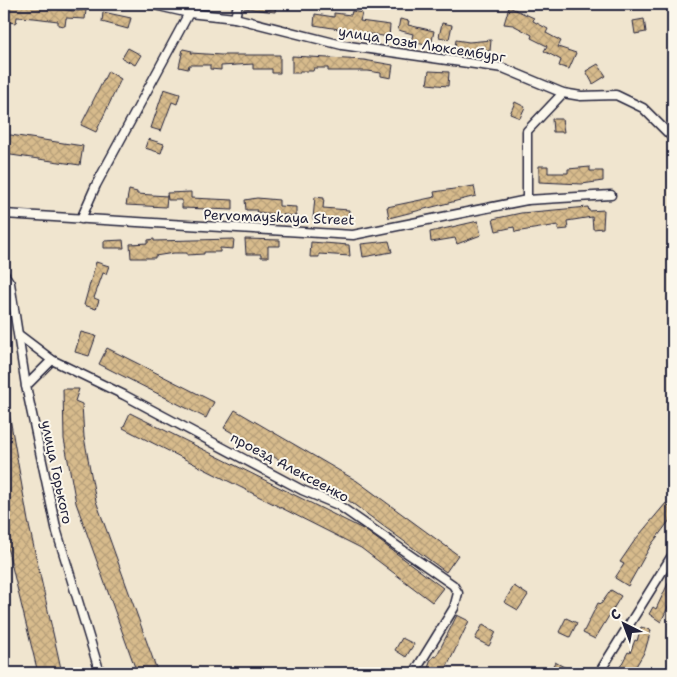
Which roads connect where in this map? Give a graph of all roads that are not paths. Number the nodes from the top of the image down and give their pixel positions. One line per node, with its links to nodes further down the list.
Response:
1 (150, 4): 3 (street, улица Розы Люксембург)
2 (238, 4): 4 (street)
3 (189, 12): 4 (street, улица Розы Люксембург); 10 (street)
4 (235, 18): 5 (street, улица Розы Люксембург)
5 (563, 93): 6 (street, улица Розы Люксембург); 8 (street)
6 (673, 138)
7 (610, 195): 8 (street, Pervomayskaya Street)
8 (527, 200): 10 (street, Pervomayskaya Street)
9 (4, 214): 10 (street, Pervomayskaya Street)
10 (81, 219)
11 (4, 274): 12 (street, улица Горького)
12 (19, 335): 13 (street, проезд Алексеенко); 14 (street, улица Горького)
13 (52, 360): 14 (street); 17 (street, проезд Алексеенко)
14 (26, 386): 16 (street, улица Горького)
15 (673, 554): 18 (street)
16 (100, 673)
17 (414, 673)
18 (599, 673)

